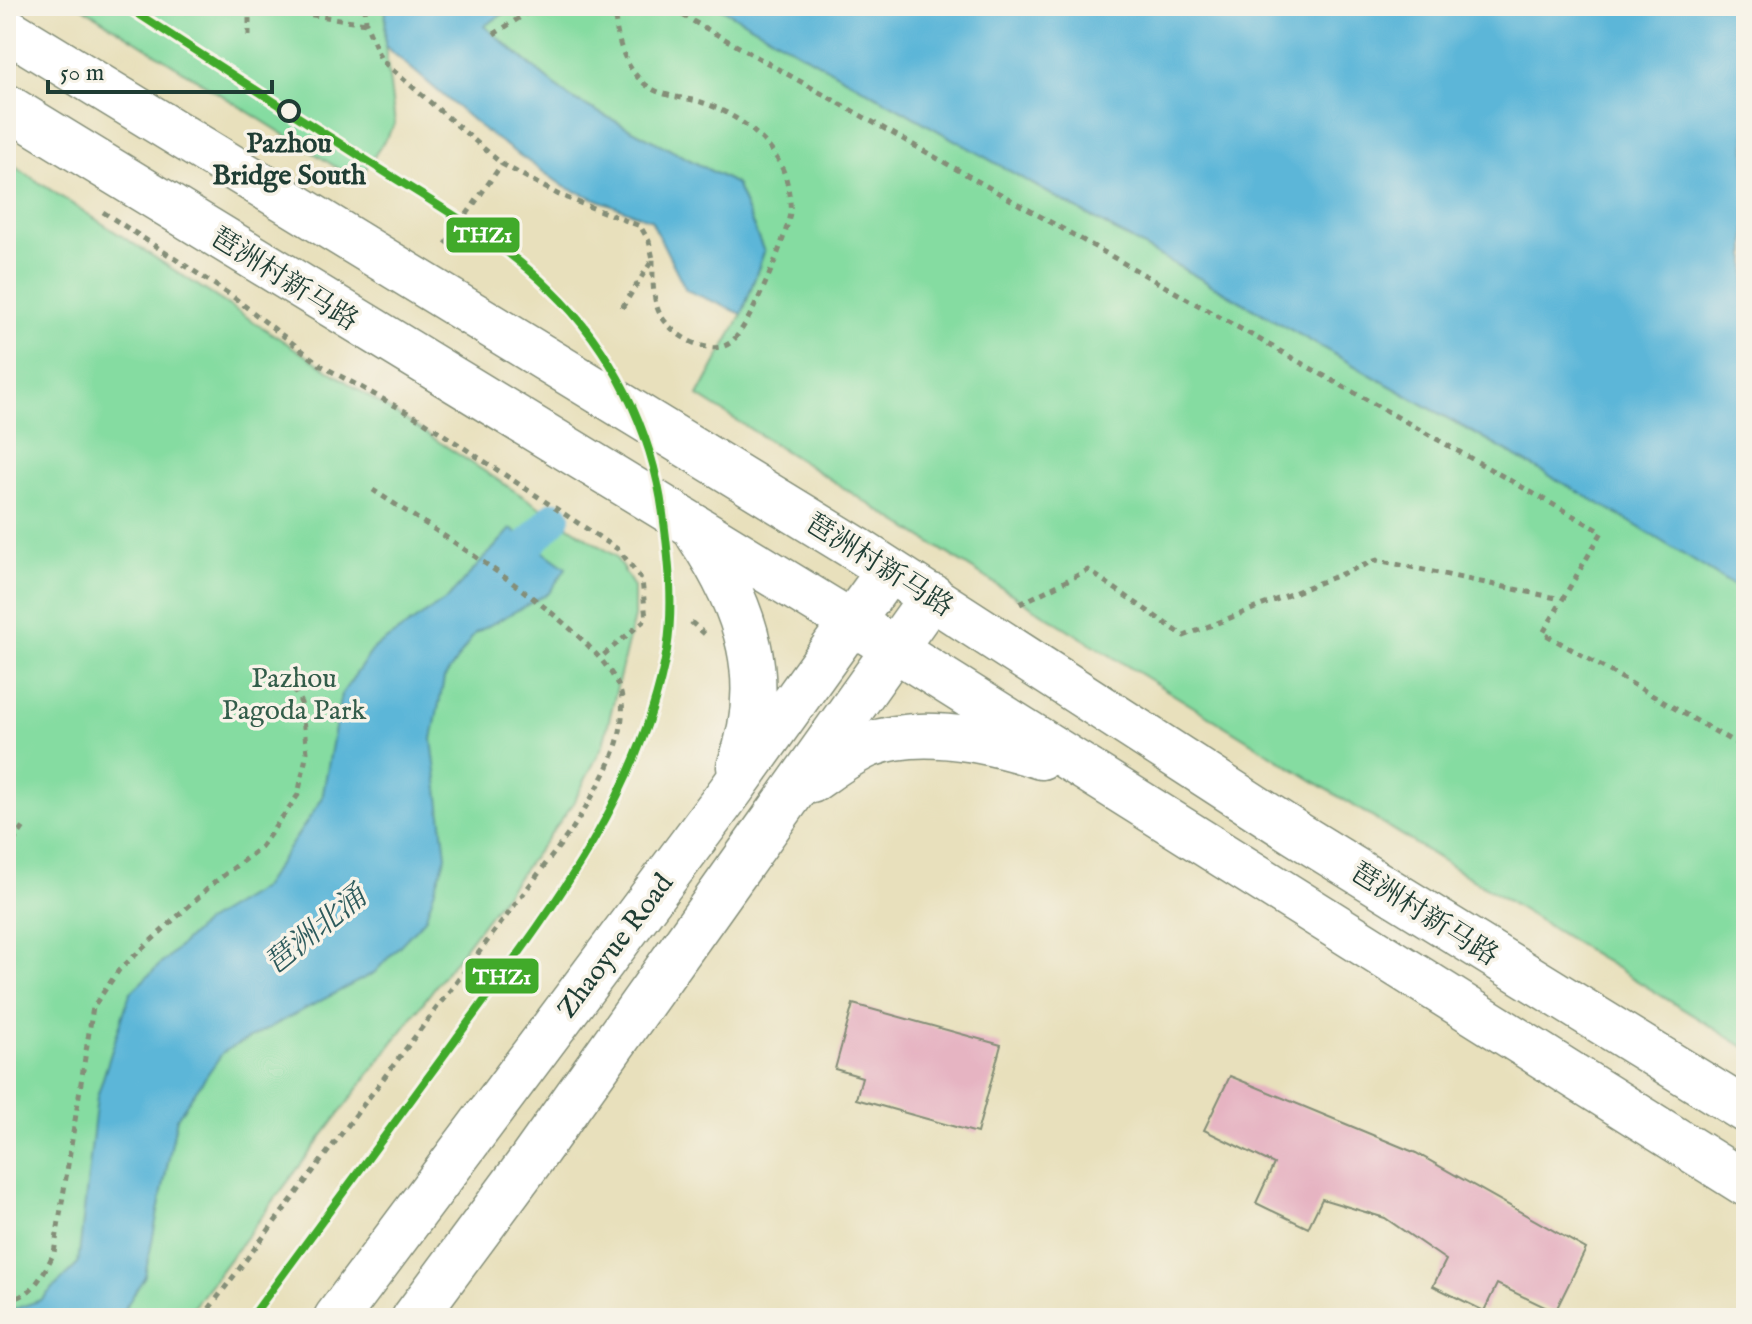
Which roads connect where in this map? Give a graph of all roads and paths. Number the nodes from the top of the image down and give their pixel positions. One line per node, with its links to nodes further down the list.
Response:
1 (251, 6): 6 (path); 9 (path)
2 (365, 6): 6 (path)
3 (538, 6): 8 (path)
4 (615, 6): 14 (path)
5 (648, 6): 20 (path)
6 (366, 23): 11 (path)
7 (6, 29): 18 (main road, 琶洲村新马路)
8 (494, 34)
9 (249, 40)
10 (6, 106): 17 (main road, 琶洲村新马路)
11 (502, 164): 13 (path); 14 (path)
12 (99, 209): 24 (path)
13 (446, 244)
14 (653, 259): 15 (path)
15 (620, 311)
16 (373, 490): 24 (path)
17 (695, 529): 22 (main road, 琶洲村新马路); 29 (main road)
18 (889, 570): 19 (main road, 琶洲村新马路); 22 (main road, Zhaoyue Road)
19 (932, 596): 23 (main road, Zhaoyue Road); 26 (main road, 琶洲村新马路)
20 (1561, 599): 21 (path); 27 (path)
21 (1020, 604)
22 (853, 623): 23 (main road, 琶洲村新马路); 29 (main road, Zhaoyue Road)
23 (895, 649): 28 (main road, 琶洲村新马路); 30 (main road, Zhaoyue Road)
24 (600, 658): 36 (path)
25 (285, 674): 35 (path)
26 (1122, 721): 28 (main road); 33 (main road, 琶洲村新马路)
27 (1746, 749)
28 (1088, 772): 30 (main road); 34 (main road, 琶洲村新马路)
29 (732, 789): 37 (main road, Zhaoyue Road)
30 (790, 795): 38 (main road, Zhaoyue Road)
31 (26, 824): 32 (path)
32 (6, 852)
33 (1746, 1111)
34 (1746, 1184)
35 (6, 1300)
36 (202, 1318)
37 (336, 1318)
38 (414, 1318)

